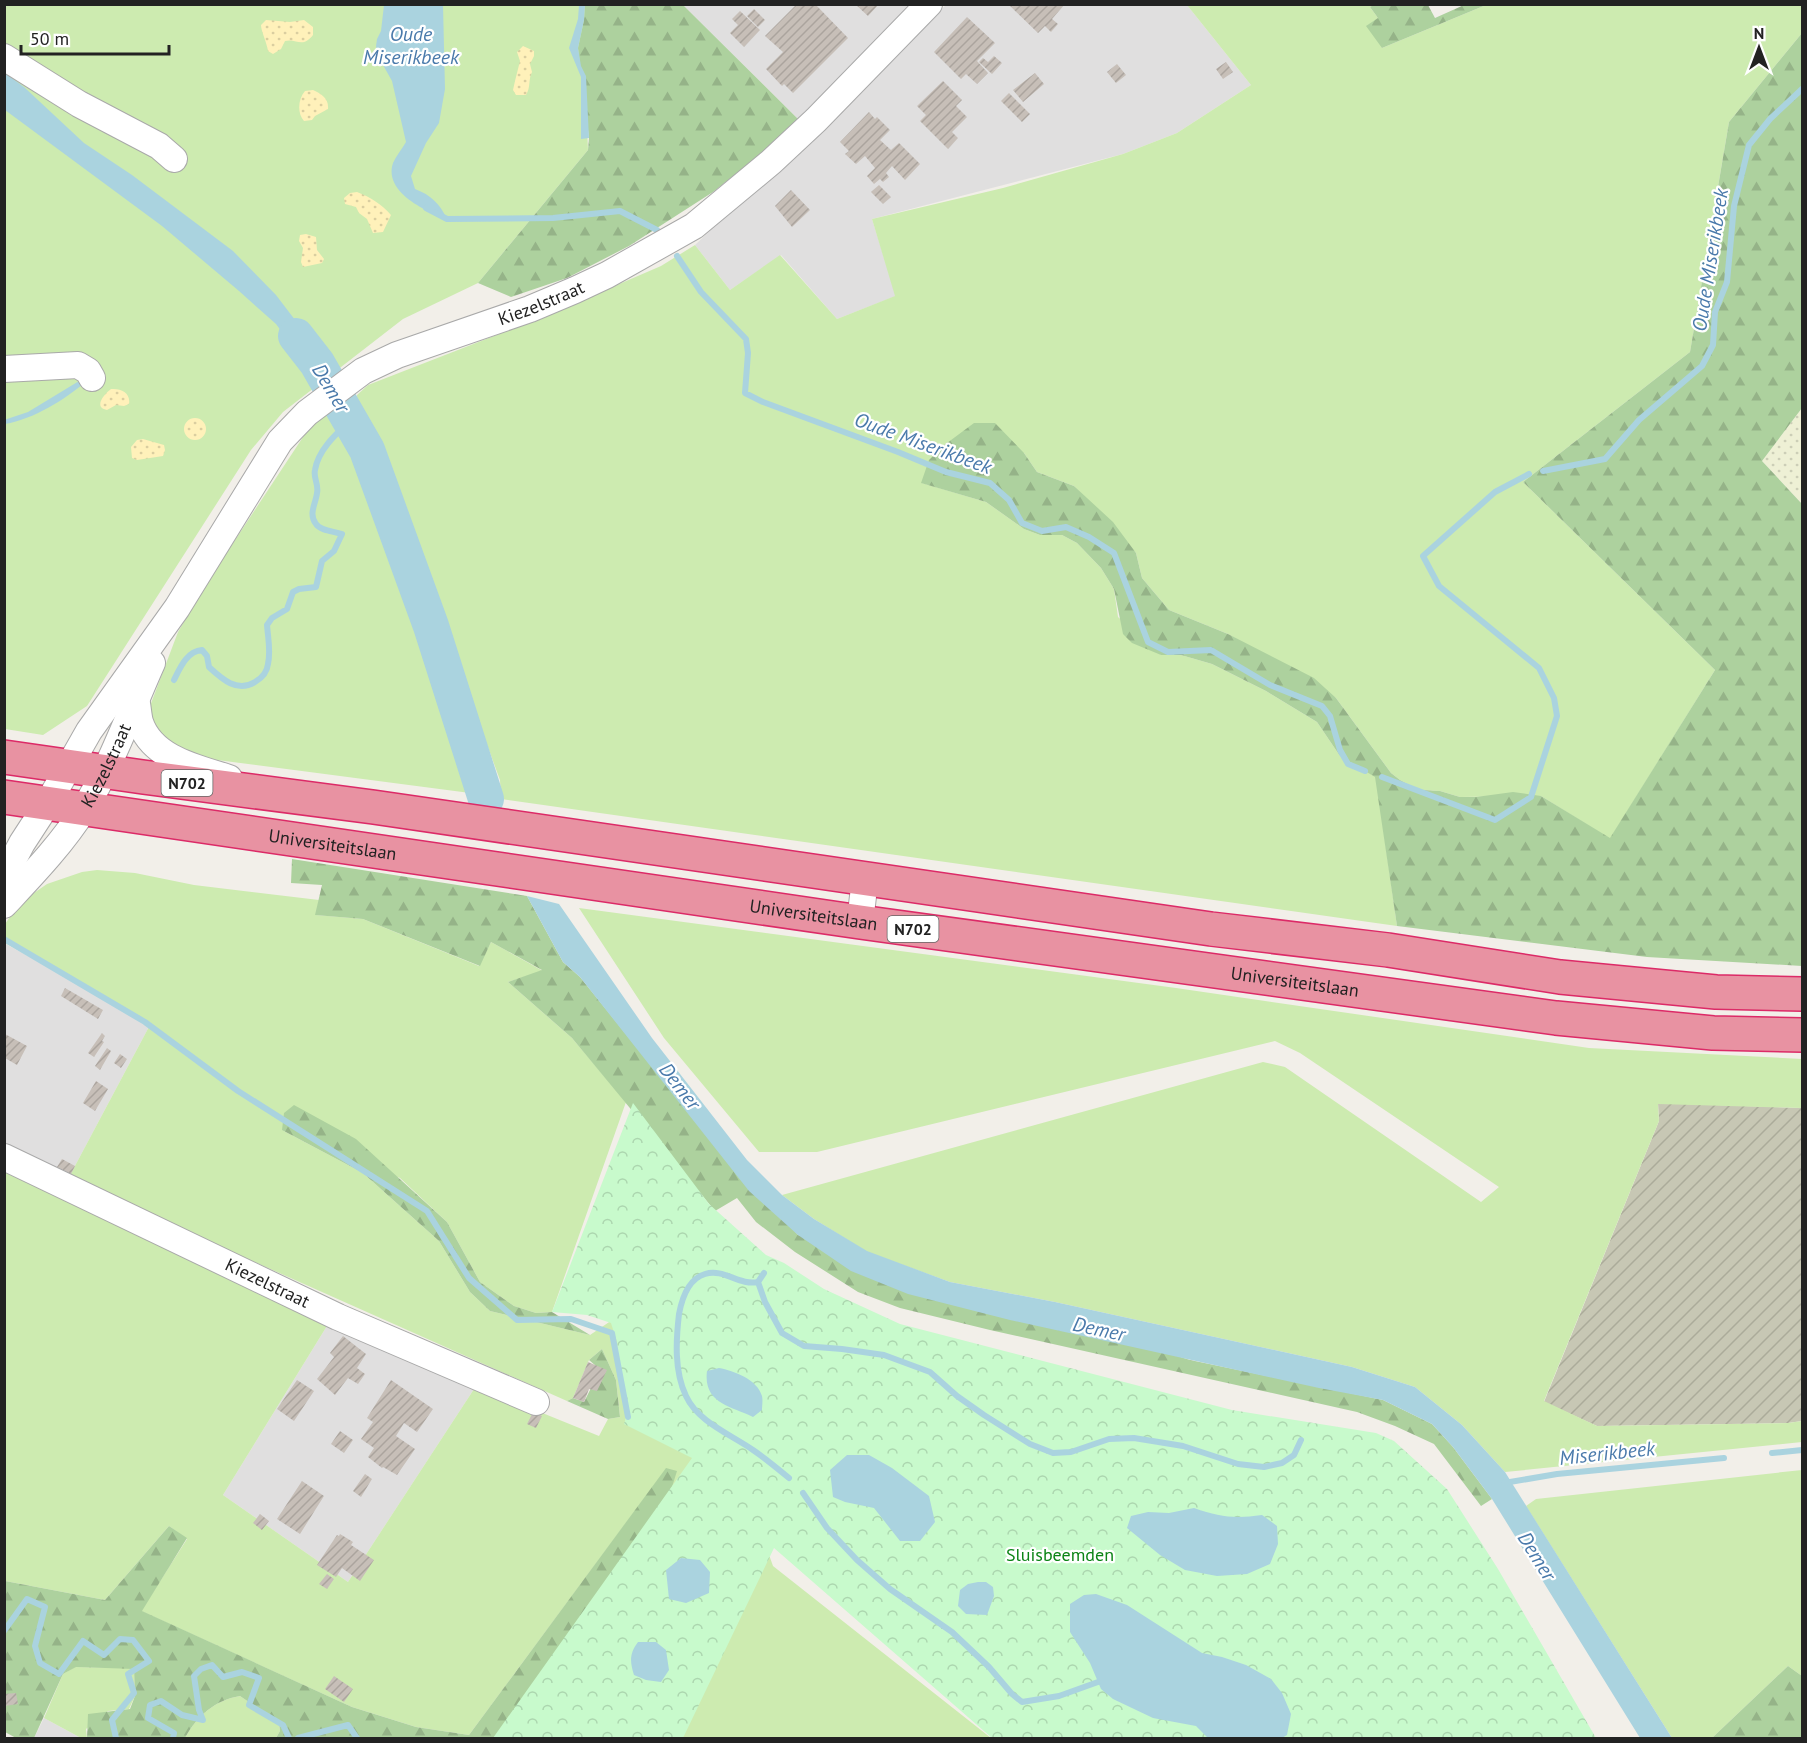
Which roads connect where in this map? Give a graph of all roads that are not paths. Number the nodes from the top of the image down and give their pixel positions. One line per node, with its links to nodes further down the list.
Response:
1 (929, 4): 6 (street, Kiezelstraat)
2 (4, 57): 3 (street)
3 (174, 159)
4 (4, 369): 5 (street)
5 (92, 378)
6 (177, 608): 7 (street, Kiezelstraat); 9 (street, Kiezelstraat)
7 (136, 699): 10 (street, Kiezelstraat); 11 (street)
8 (4, 757): 9 (highway, N702)
9 (68, 766): 10 (highway, N702); 13 (street, Kiezelstraat)
10 (104, 771): 11 (highway, N702); 14 (street, Kiezelstraat)
11 (269, 792): 16 (highway, N702)
12 (4, 797): 13 (highway, Universiteitslaan / N702)
13 (48, 803): 14 (highway, Universiteitslaan / N702); 15 (street, Kiezelstraat)
14 (84, 809): 17 (street, Kiezelstraat); 18 (highway, Universiteitslaan / N702)
15 (8, 858)
16 (865, 879): 18 (street); 19 (highway, N702)
17 (4, 905)
18 (860, 922): 20 (highway, Universiteitslaan / N702)
19 (1803, 994)
20 (1803, 1035)
21 (4, 1157): 22 (street, Kiezelstraat)
22 (536, 1402)

